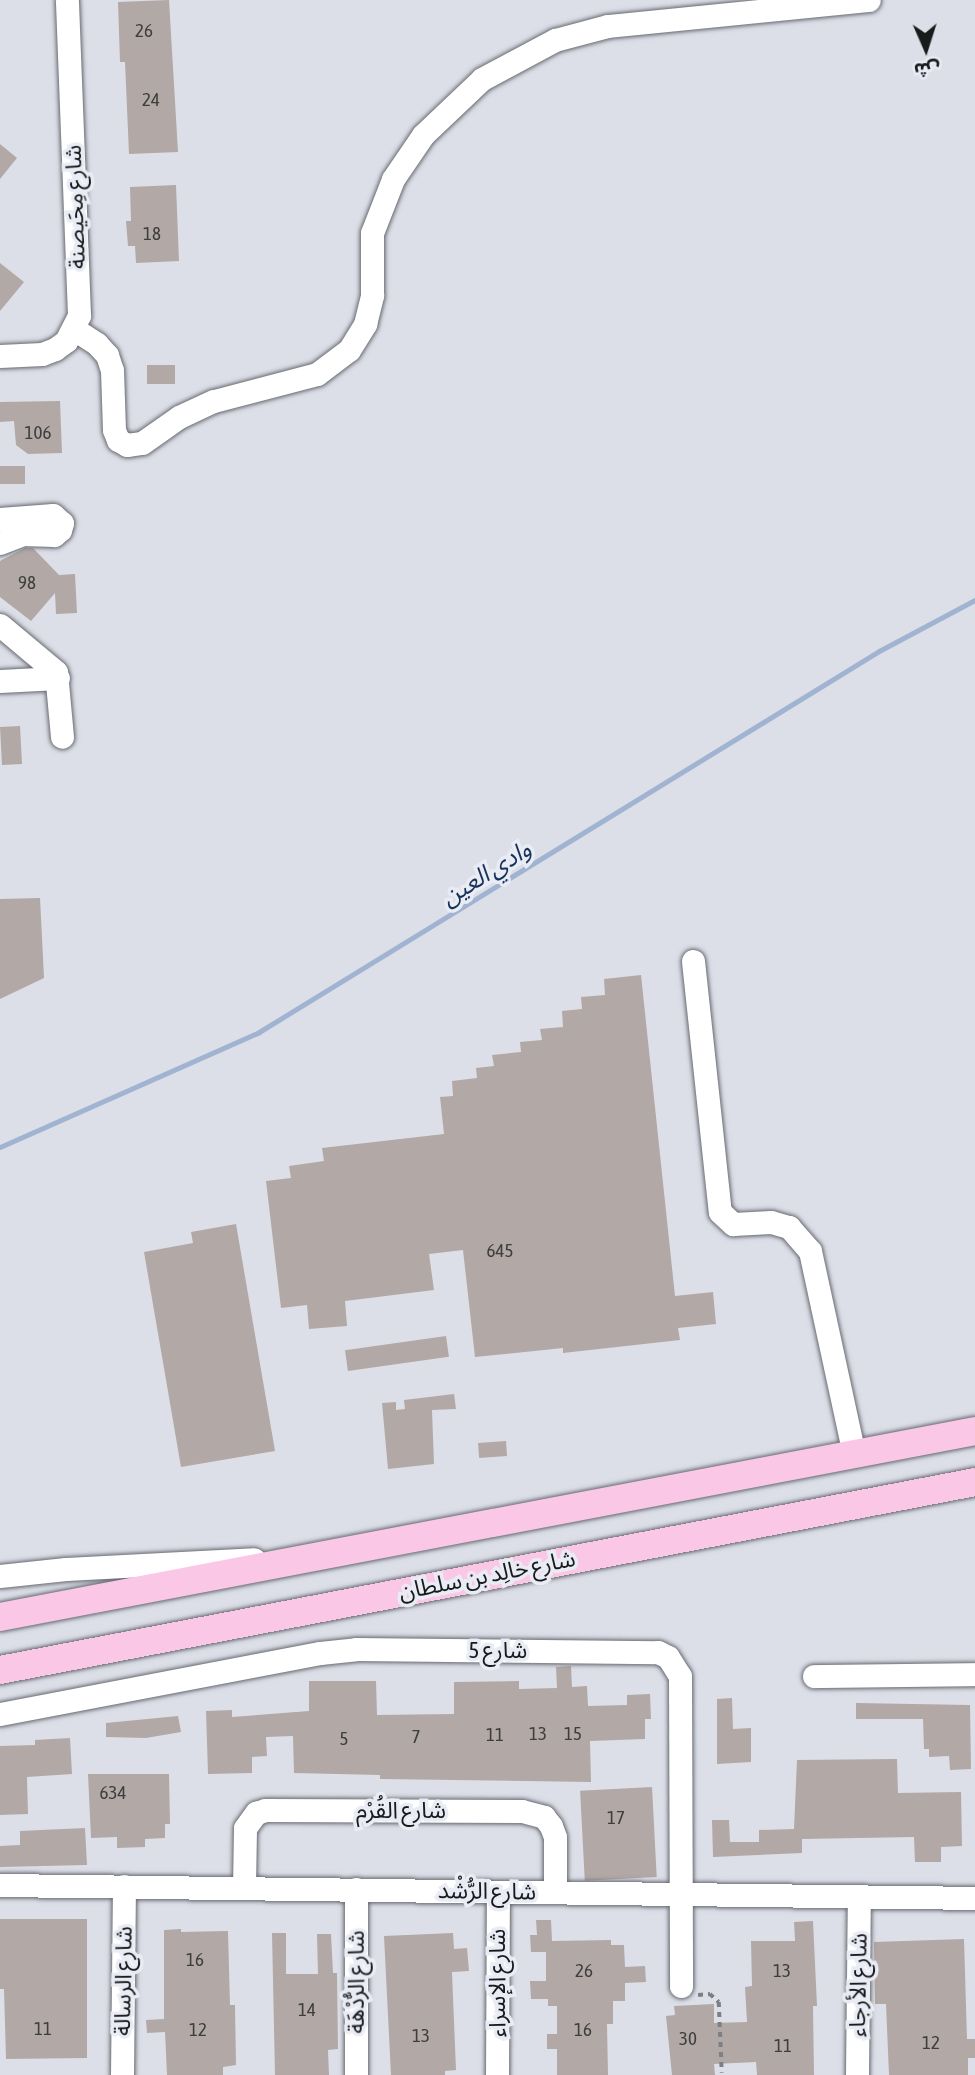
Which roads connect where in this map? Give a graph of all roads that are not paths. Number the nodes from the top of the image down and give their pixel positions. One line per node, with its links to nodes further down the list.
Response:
1 (67, 0): 3 (street, شارع مِحَيصنة)
2 (869, 0): 3 (street)
3 (74, 329): 4 (street)
4 (0, 356)
5 (0, 519): 6 (street)
6 (0, 543)
7 (0, 625): 8 (street)
8 (58, 677): 9 (street); 10 (street)
9 (0, 681)
10 (62, 737)
11 (693, 961): 13 (street)
12 (975, 1431): 13 (main road)
13 (854, 1454): 15 (main road)
14 (967, 1488): 18 (main road, شارع خالِد بن سلطان)
15 (309, 1556): 16 (street); 17 (main road)
16 (0, 1576)
17 (0, 1617)
18 (0, 1670)
19 (975, 1674): 20 (street)
20 (814, 1676)
21 (0, 1714): 28 (street, شارع 5)
22 (0, 1885): 23 (street, شارع الرُّشْد)
23 (124, 1886): 24 (street, شارع الرُّشْد); 32 (street, شارع الرسالة)
24 (244, 1886): 25 (street, شارع الرُّشْد); 27 (street, شارع القُرْم)
25 (356, 1889): 26 (street, شارع الرُّشْد); 33 (street, شارع الرُّدْهَة)
26 (498, 1892): 27 (street, شارع الرُّشْد); 34 (street, شارع الإسراء)
27 (555, 1892): 28 (street, شارع الرُّشْد)
28 (681, 1894): 29 (street, شارع الرُّشْد); 31 (street, شارع 5)
29 (859, 1896): 30 (street, شارع الرُّشْد); 35 (street, شارع الأرجاء)
30 (975, 1898)
31 (681, 1986)
32 (122, 2075)
33 (356, 2075)
34 (497, 2075)
35 (857, 2075)

